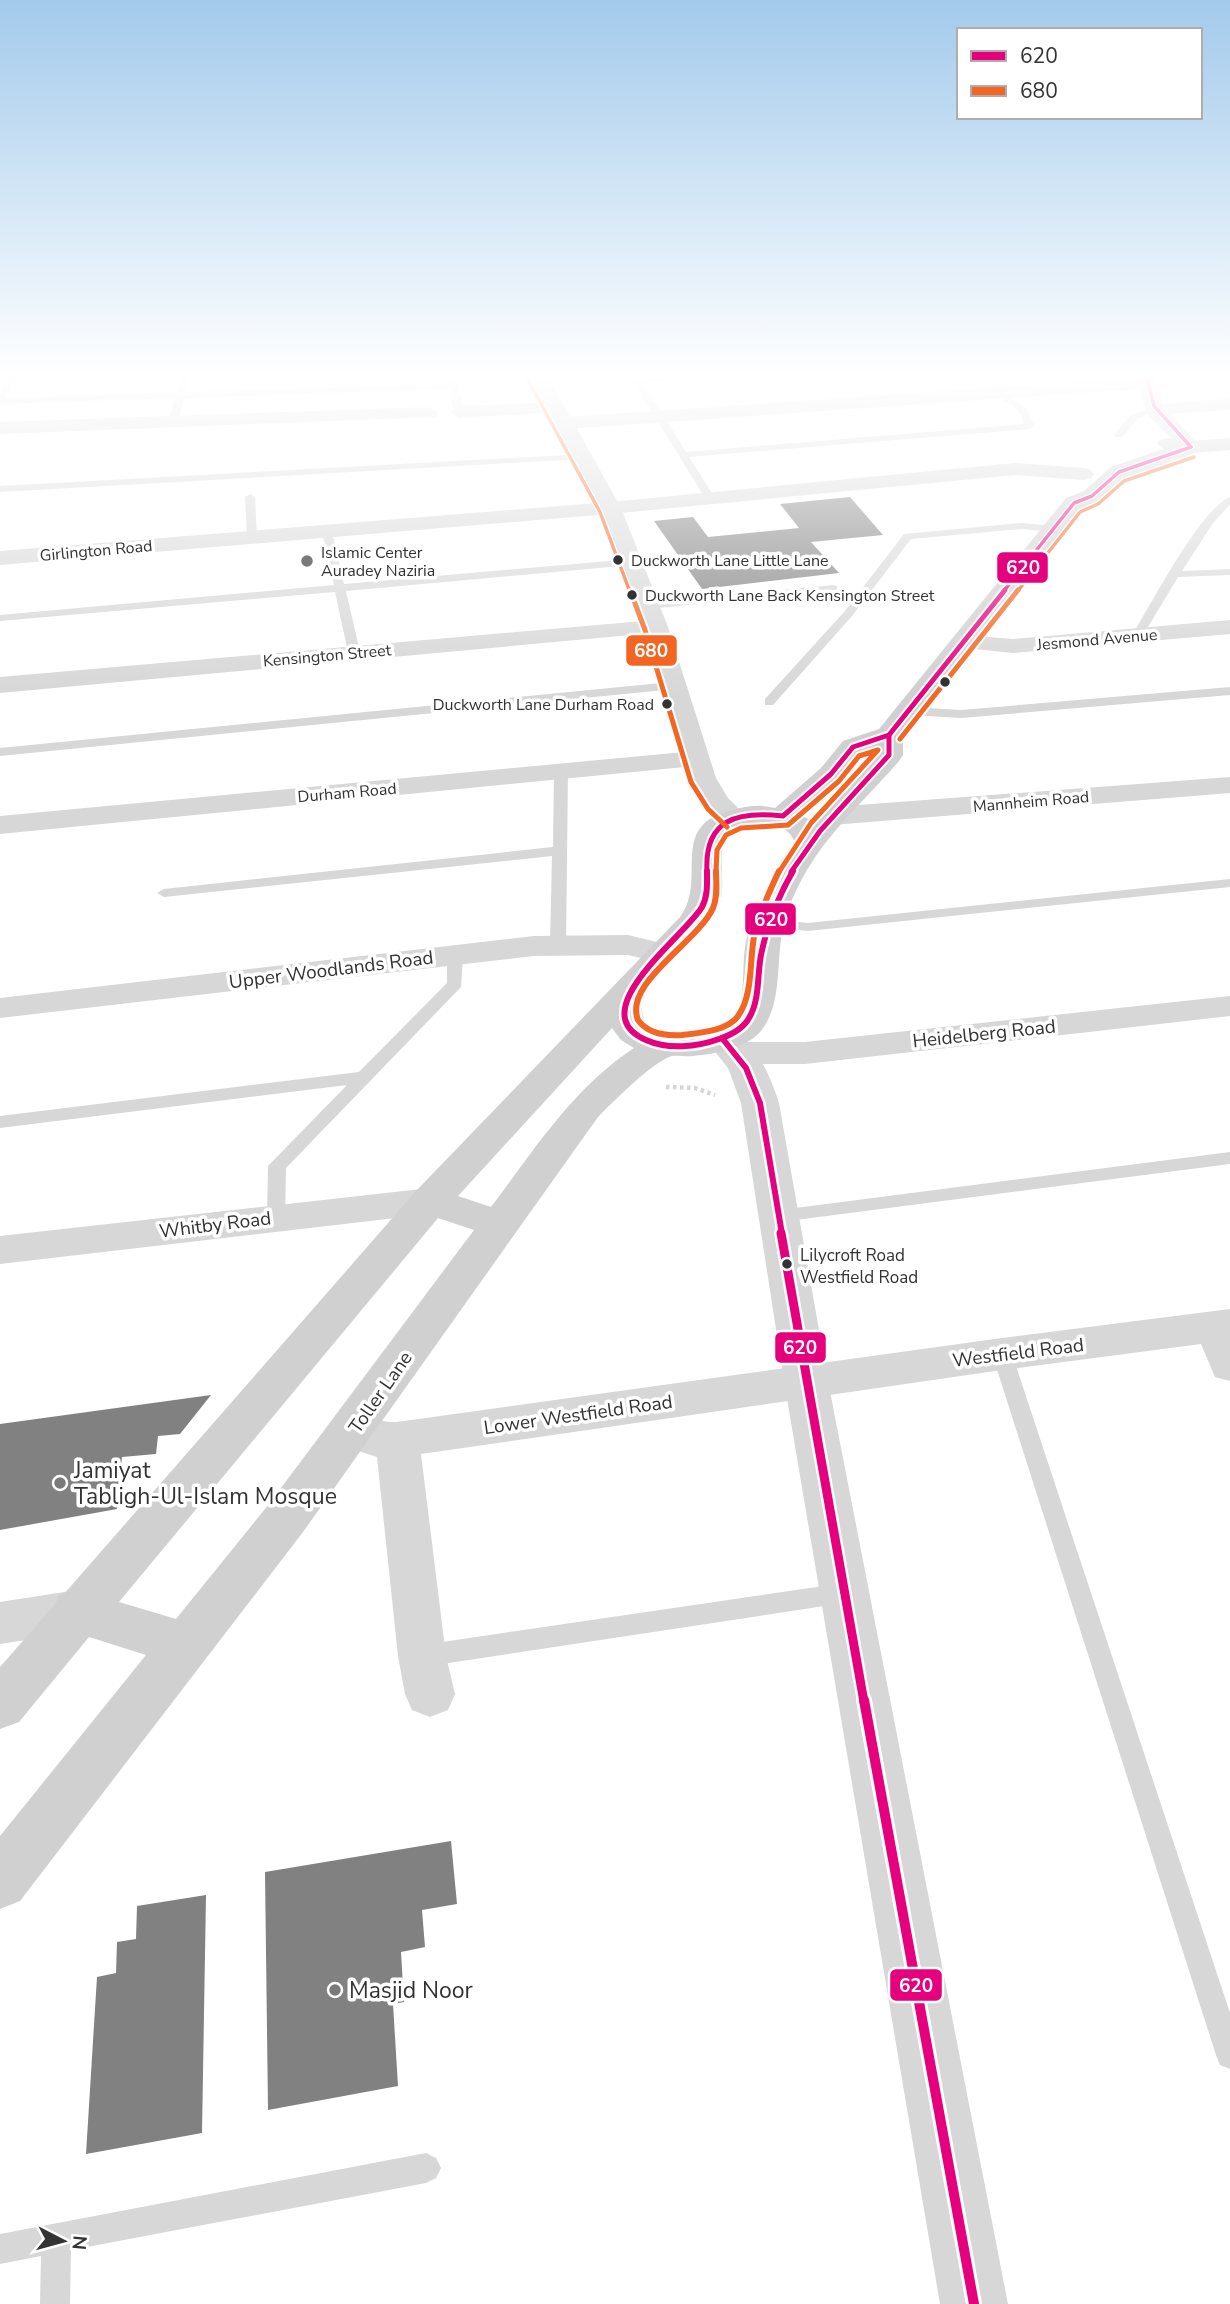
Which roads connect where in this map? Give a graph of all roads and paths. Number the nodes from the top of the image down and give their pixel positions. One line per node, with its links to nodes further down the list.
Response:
1 (1093, 480): 11 (main road, Toller Lane)
2 (150, 481): 6 (lane)
3 (595, 481): 10 (street)
4 (699, 481): 8 (lane)
5 (893, 481): 8 (street, Girlington Road)
6 (0, 489)
7 (250, 497): 13 (lane)
8 (710, 498): 10 (street, Girlington Road)
9 (1230, 500): 17 (lane)
10 (610, 508): 12 (street, Girlington Road); 15 (street)
11 (1053, 530): 24 (main road, Toller Lane); 29 (lane)
12 (327, 531): 13 (street, Girlington Road); 18 (lane)
13 (252, 538): 14 (street, Girlington Road)
14 (0, 558)
15 (632, 562): 18 (lane); 20 (street)
16 (1230, 572): 17 (lane)
17 (1176, 574): 23 (lane)
18 (338, 588): 21 (lane); 25 (lane)
19 (833, 588): 20 (lane)
20 (651, 617): 25 (street, Kensington Street); 27 (street)
21 (0, 618)
22 (1230, 628): 23 (street, Jesmond Avenue)
23 (1138, 635): 24 (street, Jesmond Avenue)
24 (964, 642): 30 (main road, Toller Lane)
25 (354, 652): 26 (street, Kensington Street)
26 (0, 685)
27 (671, 686): 32 (lane); 33 (street)
28 (1230, 691): 30 (lane)
29 (769, 702)
30 (910, 711): 31 (main road, Toller Lane)
31 (889, 736): 36 (main road); 37 (main road, Toller Lane)
32 (0, 752)
33 (695, 759): 34 (street, Durham Road); 38 (street)
34 (561, 771): 39 (street, Durham Road); 41 (lane)
35 (1230, 785): 37 (street, Mannheim Road)
36 (783, 816): 38 (main road); 40 (main road)
37 (832, 816): 40 (main road, Toller Lane)
38 (734, 819): 46 (main road)
39 (0, 825)
40 (809, 842): 44 (main road, Toller Lane)
41 (559, 851): 43 (lane); 45 (lane)
42 (1230, 883): 44 (lane)
43 (163, 893)
44 (768, 923): 52 (main road, Toller Lane)
45 (558, 945): 46 (street, Upper Woodlands Road); 47 (street, Upper Woodlands Road)
46 (662, 953): 48 (main road)
47 (455, 955): 50 (street, Upper Woodlands Road); 53 (lane)
48 (628, 990): 51 (main road, Toller Lane); 58 (main road)
49 (1230, 1006): 52 (street, Heidelberg Road)
50 (0, 1008)
51 (664, 1045): 52 (main road, Toller Lane); 61 (main road, Toller Lane)
52 (730, 1045): 56 (street)
53 (364, 1077): 55 (lane); 60 (lane)
54 (654, 1089): 56 (path)
55 (0, 1122)
56 (764, 1124): 59 (street)
57 (1230, 1158): 59 (lane)
58 (430, 1201): 60 (street, Whitby Road); 61 (main road); 70 (main road)
59 (780, 1216): 66 (street)
60 (276, 1217): 62 (street, Whitby Road)
61 (499, 1224): 67 (main road, Toller Lane)
62 (0, 1250)
63 (1222, 1326): 64 (street, Westfield Road); 65 (street)
64 (1002, 1354): 66 (street, Westfield Road); 76 (lane)
65 (1230, 1365)
66 (806, 1381): 68 (street, Lower Westfield Road); 69 (street)
67 (351, 1432): 68 (street, Lower Westfield Road); 72 (main road, Toller Lane)
68 (397, 1440): 73 (street)
69 (846, 1593): 73 (lane); 81 (street)
70 (77, 1611): 71 (street); 72 (main road); 74 (main road)
71 (0, 1623)
72 (186, 1645): 75 (main road, Toller Lane)
73 (426, 1675)
74 (0, 1705)
75 (0, 1881)
76 (1230, 2054)
77 (426, 2168): 78 (lane)
78 (56, 2239): 79 (lane); 80 (lane)
79 (0, 2249)
80 (55, 2304)
81 (974, 2304)

